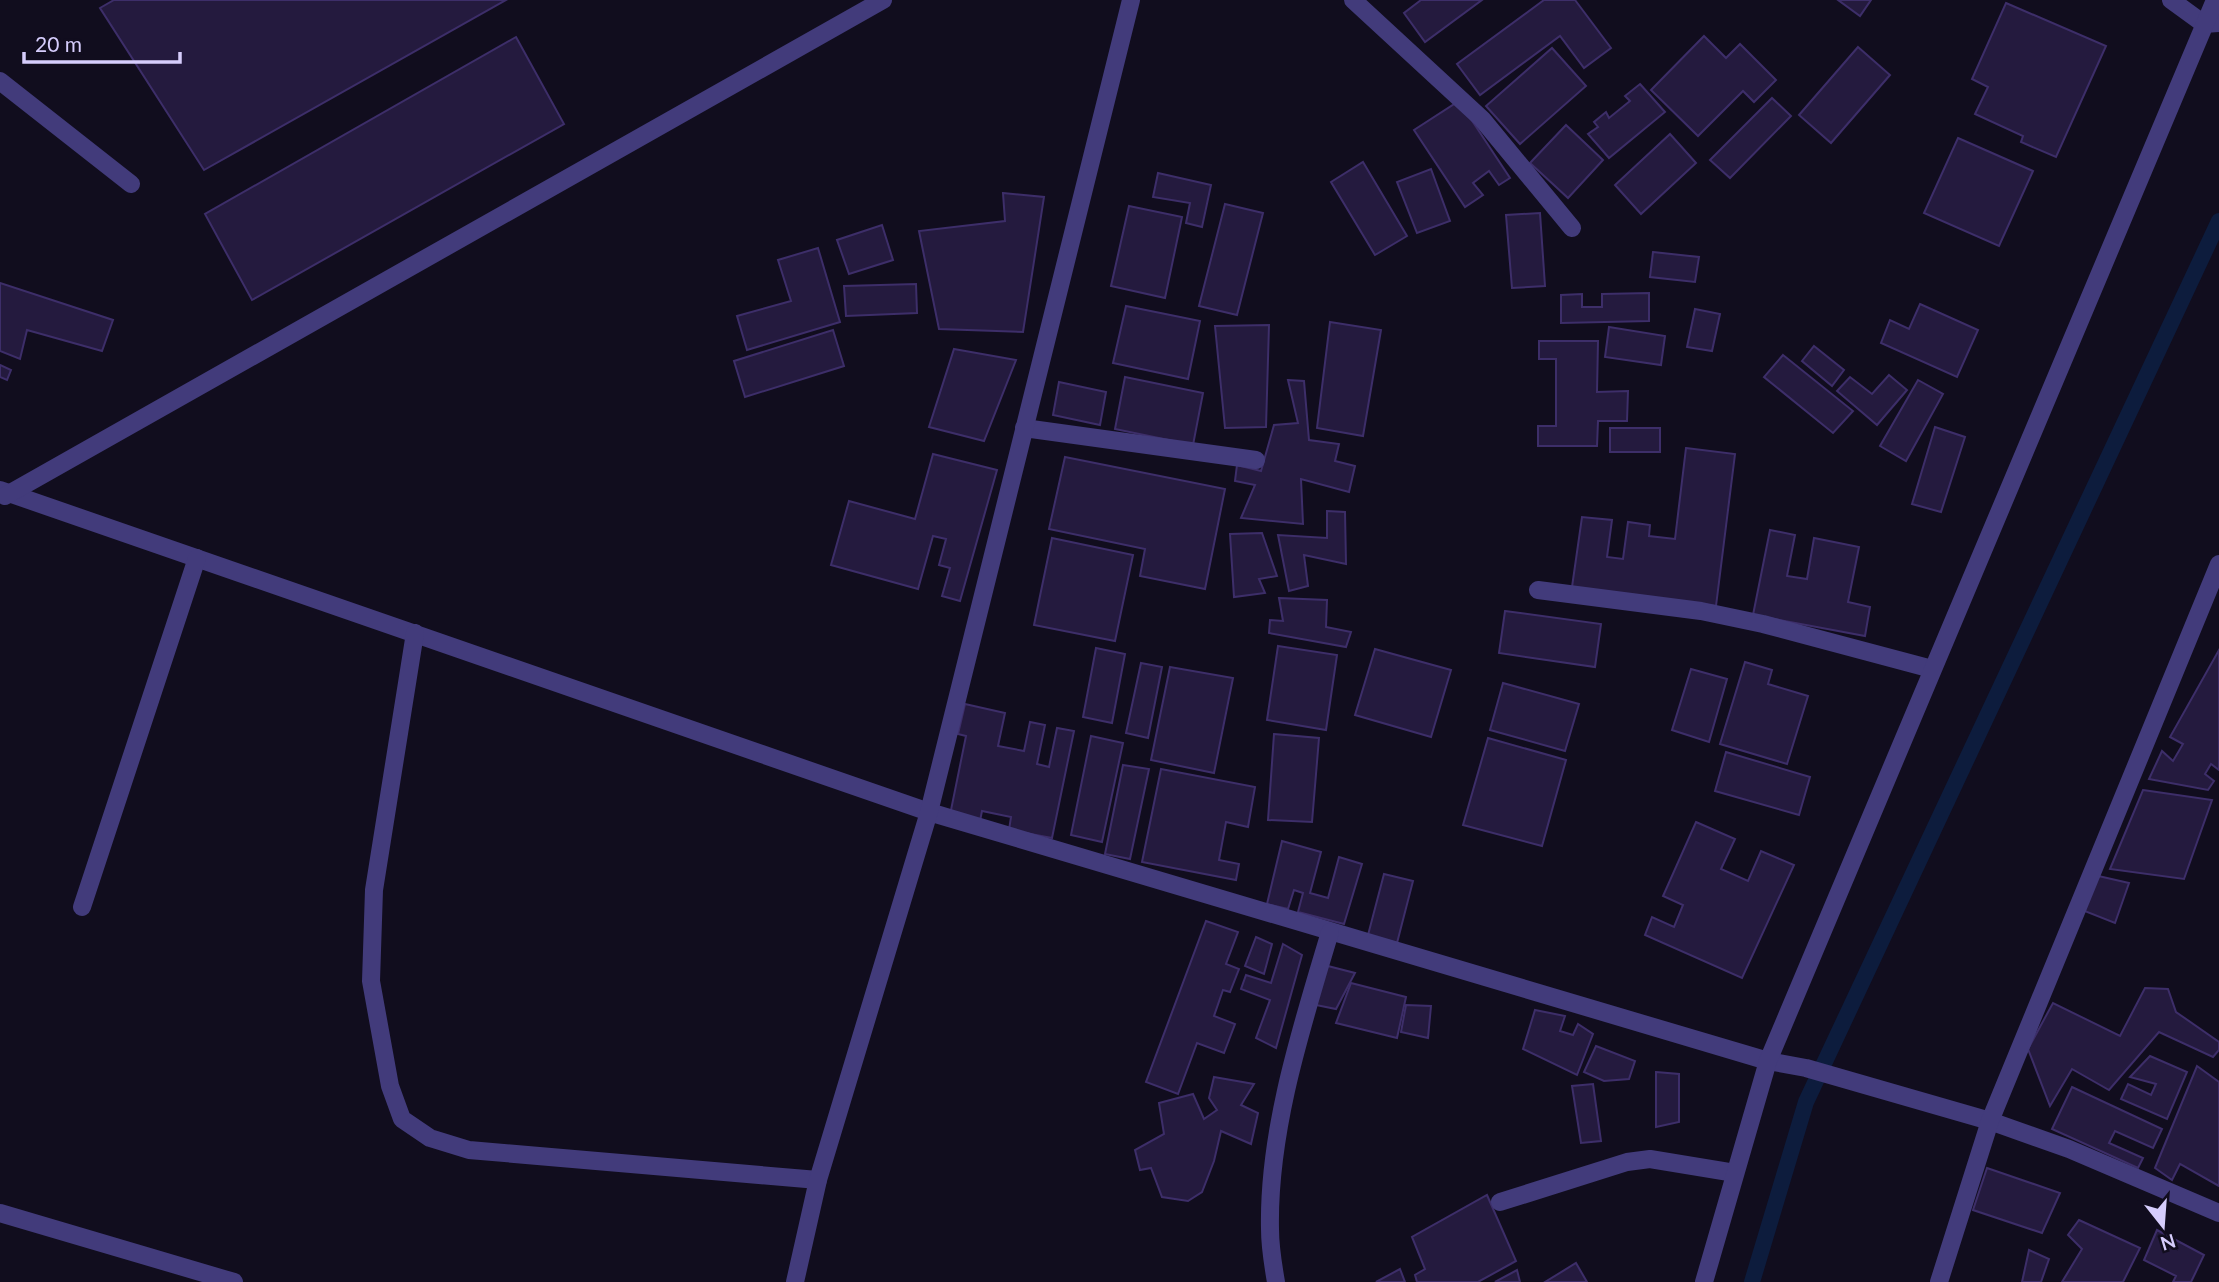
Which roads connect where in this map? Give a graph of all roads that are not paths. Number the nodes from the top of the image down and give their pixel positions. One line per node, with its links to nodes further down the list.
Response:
1 (883, 0): 12 (street)
2 (1131, 0): 10 (street)
3 (1353, 0): 9 (street)
4 (2171, 0): 6 (street)
5 (2214, 0): 6 (street)
6 (2211, 23): 17 (street)
7 (0, 80): 8 (street)
8 (131, 184)
9 (1572, 228)
10 (1024, 428): 11 (street); 18 (street)
11 (1256, 460)
12 (4, 494): 13 (street)
13 (197, 558): 16 (street); 19 (street)
14 (2219, 564): 22 (street)
15 (1538, 590): 17 (street)
16 (415, 633): 18 (street); 24 (street)
17 (1932, 669): 21 (street)
18 (929, 812): 20 (street); 24 (street)
19 (82, 907)
20 (1330, 932): 21 (street); 30 (street)
21 (1768, 1061): 22 (street); 23 (street)
22 (1990, 1121): 27 (street); 32 (street)
23 (1735, 1173): 25 (street); 31 (street)
24 (818, 1181): 29 (street)
25 (1500, 1202)
26 (0, 1213): 28 (street)
27 (2219, 1213)
28 (234, 1282)
29 (794, 1282)
30 (1276, 1282)
31 (1704, 1282)
32 (1939, 1282)

